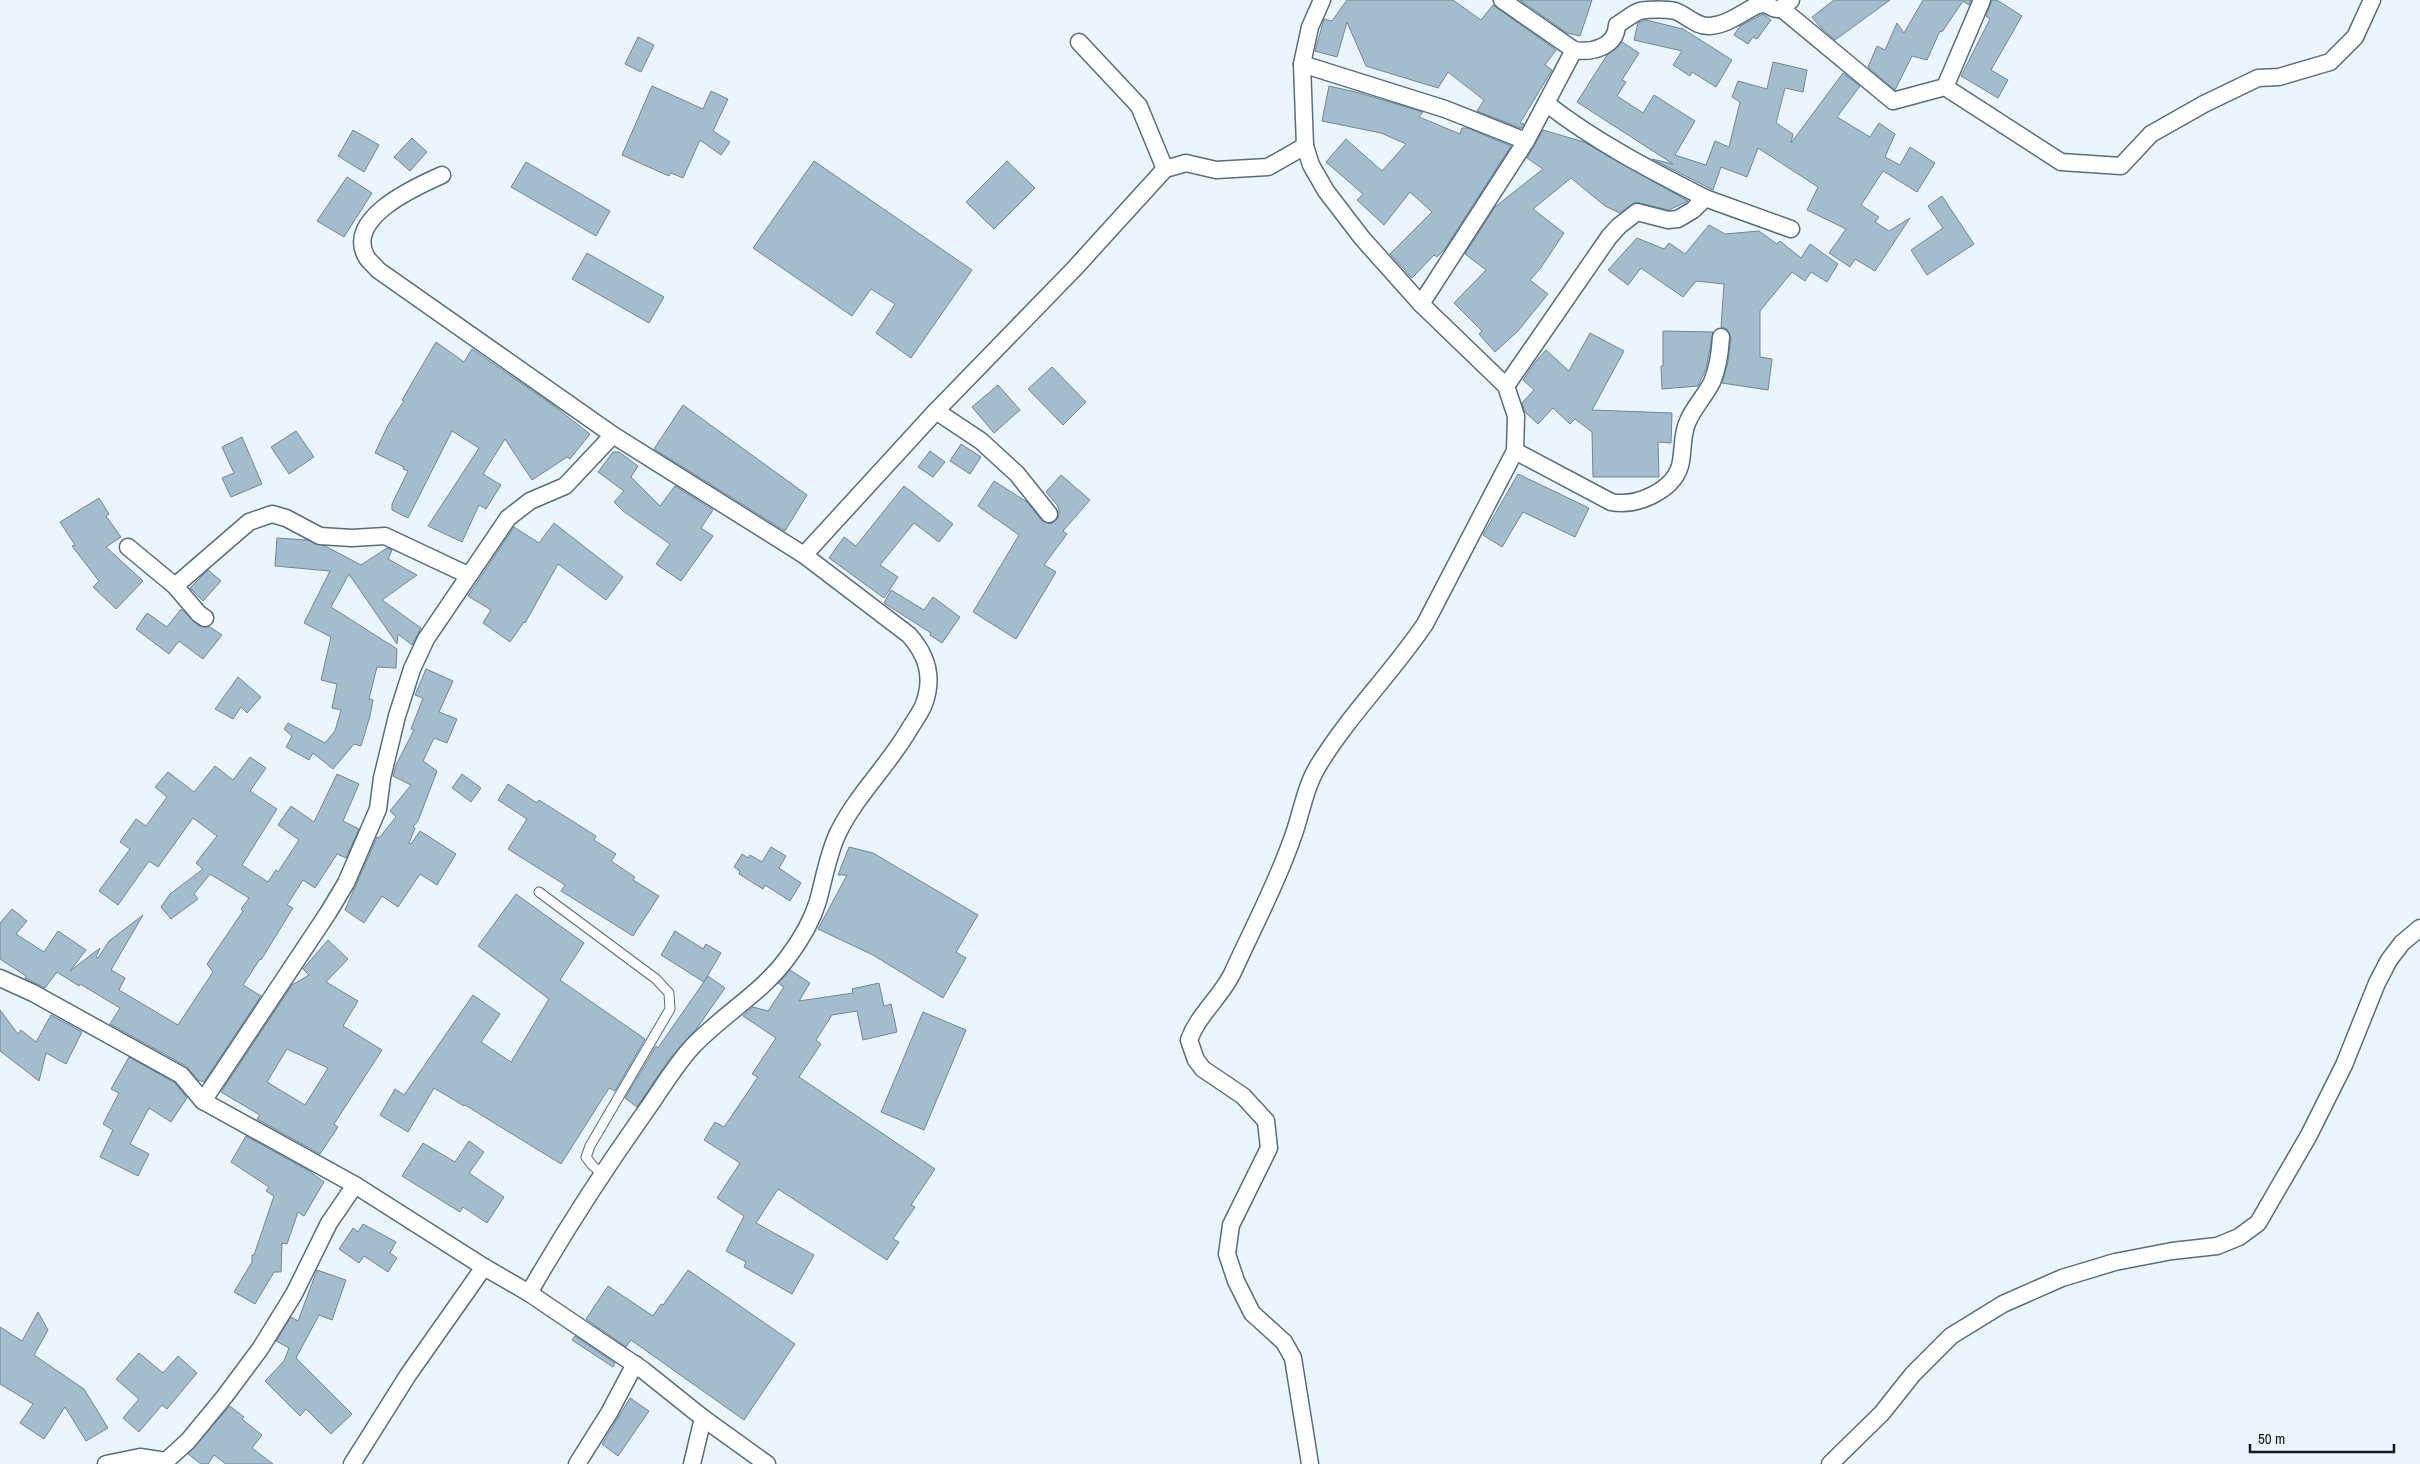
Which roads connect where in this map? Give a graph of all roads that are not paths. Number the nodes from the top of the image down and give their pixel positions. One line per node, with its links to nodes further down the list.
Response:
1 (1322, 0): 8 (street)
2 (1502, 0): 7 (street)
3 (1982, 0): 9 (street)
4 (2372, 0): 9 (street)
5 (1787, 4): 7 (street); 9 (street)
6 (1079, 42): 13 (street)
7 (1574, 50): 10 (street)
8 (1302, 64): 11 (street); 12 (street)
9 (1945, 87)
10 (1547, 104): 11 (street); 15 (street)
11 (1526, 141): 17 (street)
12 (1305, 146): 13 (street); 17 (street)
13 (1165, 169): 20 (street)
14 (442, 176): 21 (street)
15 (1705, 198): 16 (street); 19 (street)
16 (1791, 229)
17 (1420, 304): 19 (street)
18 (1721, 337): 22 (street)
19 (1506, 386): 22 (street)
20 (936, 411): 23 (street); 25 (street)
21 (613, 435): 25 (street); 26 (street)
22 (1515, 451): 45 (street)
23 (1049, 514)
24 (128, 547): 27 (street)
25 (804, 555): 33 (street)
26 (468, 575): 27 (street); 32 (street)
27 (175, 586): 28 (street)
28 (205, 618)
29 (539, 892): 33 (lane)
30 (2420, 928): 46 (street)
31 (0, 978): 32 (street)
32 (203, 1101): 34 (street)
33 (601, 1173): 36 (street)
34 (355, 1185): 35 (street); 39 (street)
35 (484, 1267): 36 (street); 41 (street)
36 (529, 1293): 37 (street)
37 (635, 1364): 38 (street); 42 (street)
38 (703, 1418): 43 (street); 44 (street)
39 (170, 1462): 40 (street)
40 (106, 1464)
41 (352, 1464)
42 (577, 1464)
43 (692, 1464)
44 (767, 1464)
45 (1310, 1464)
46 (1830, 1464)

